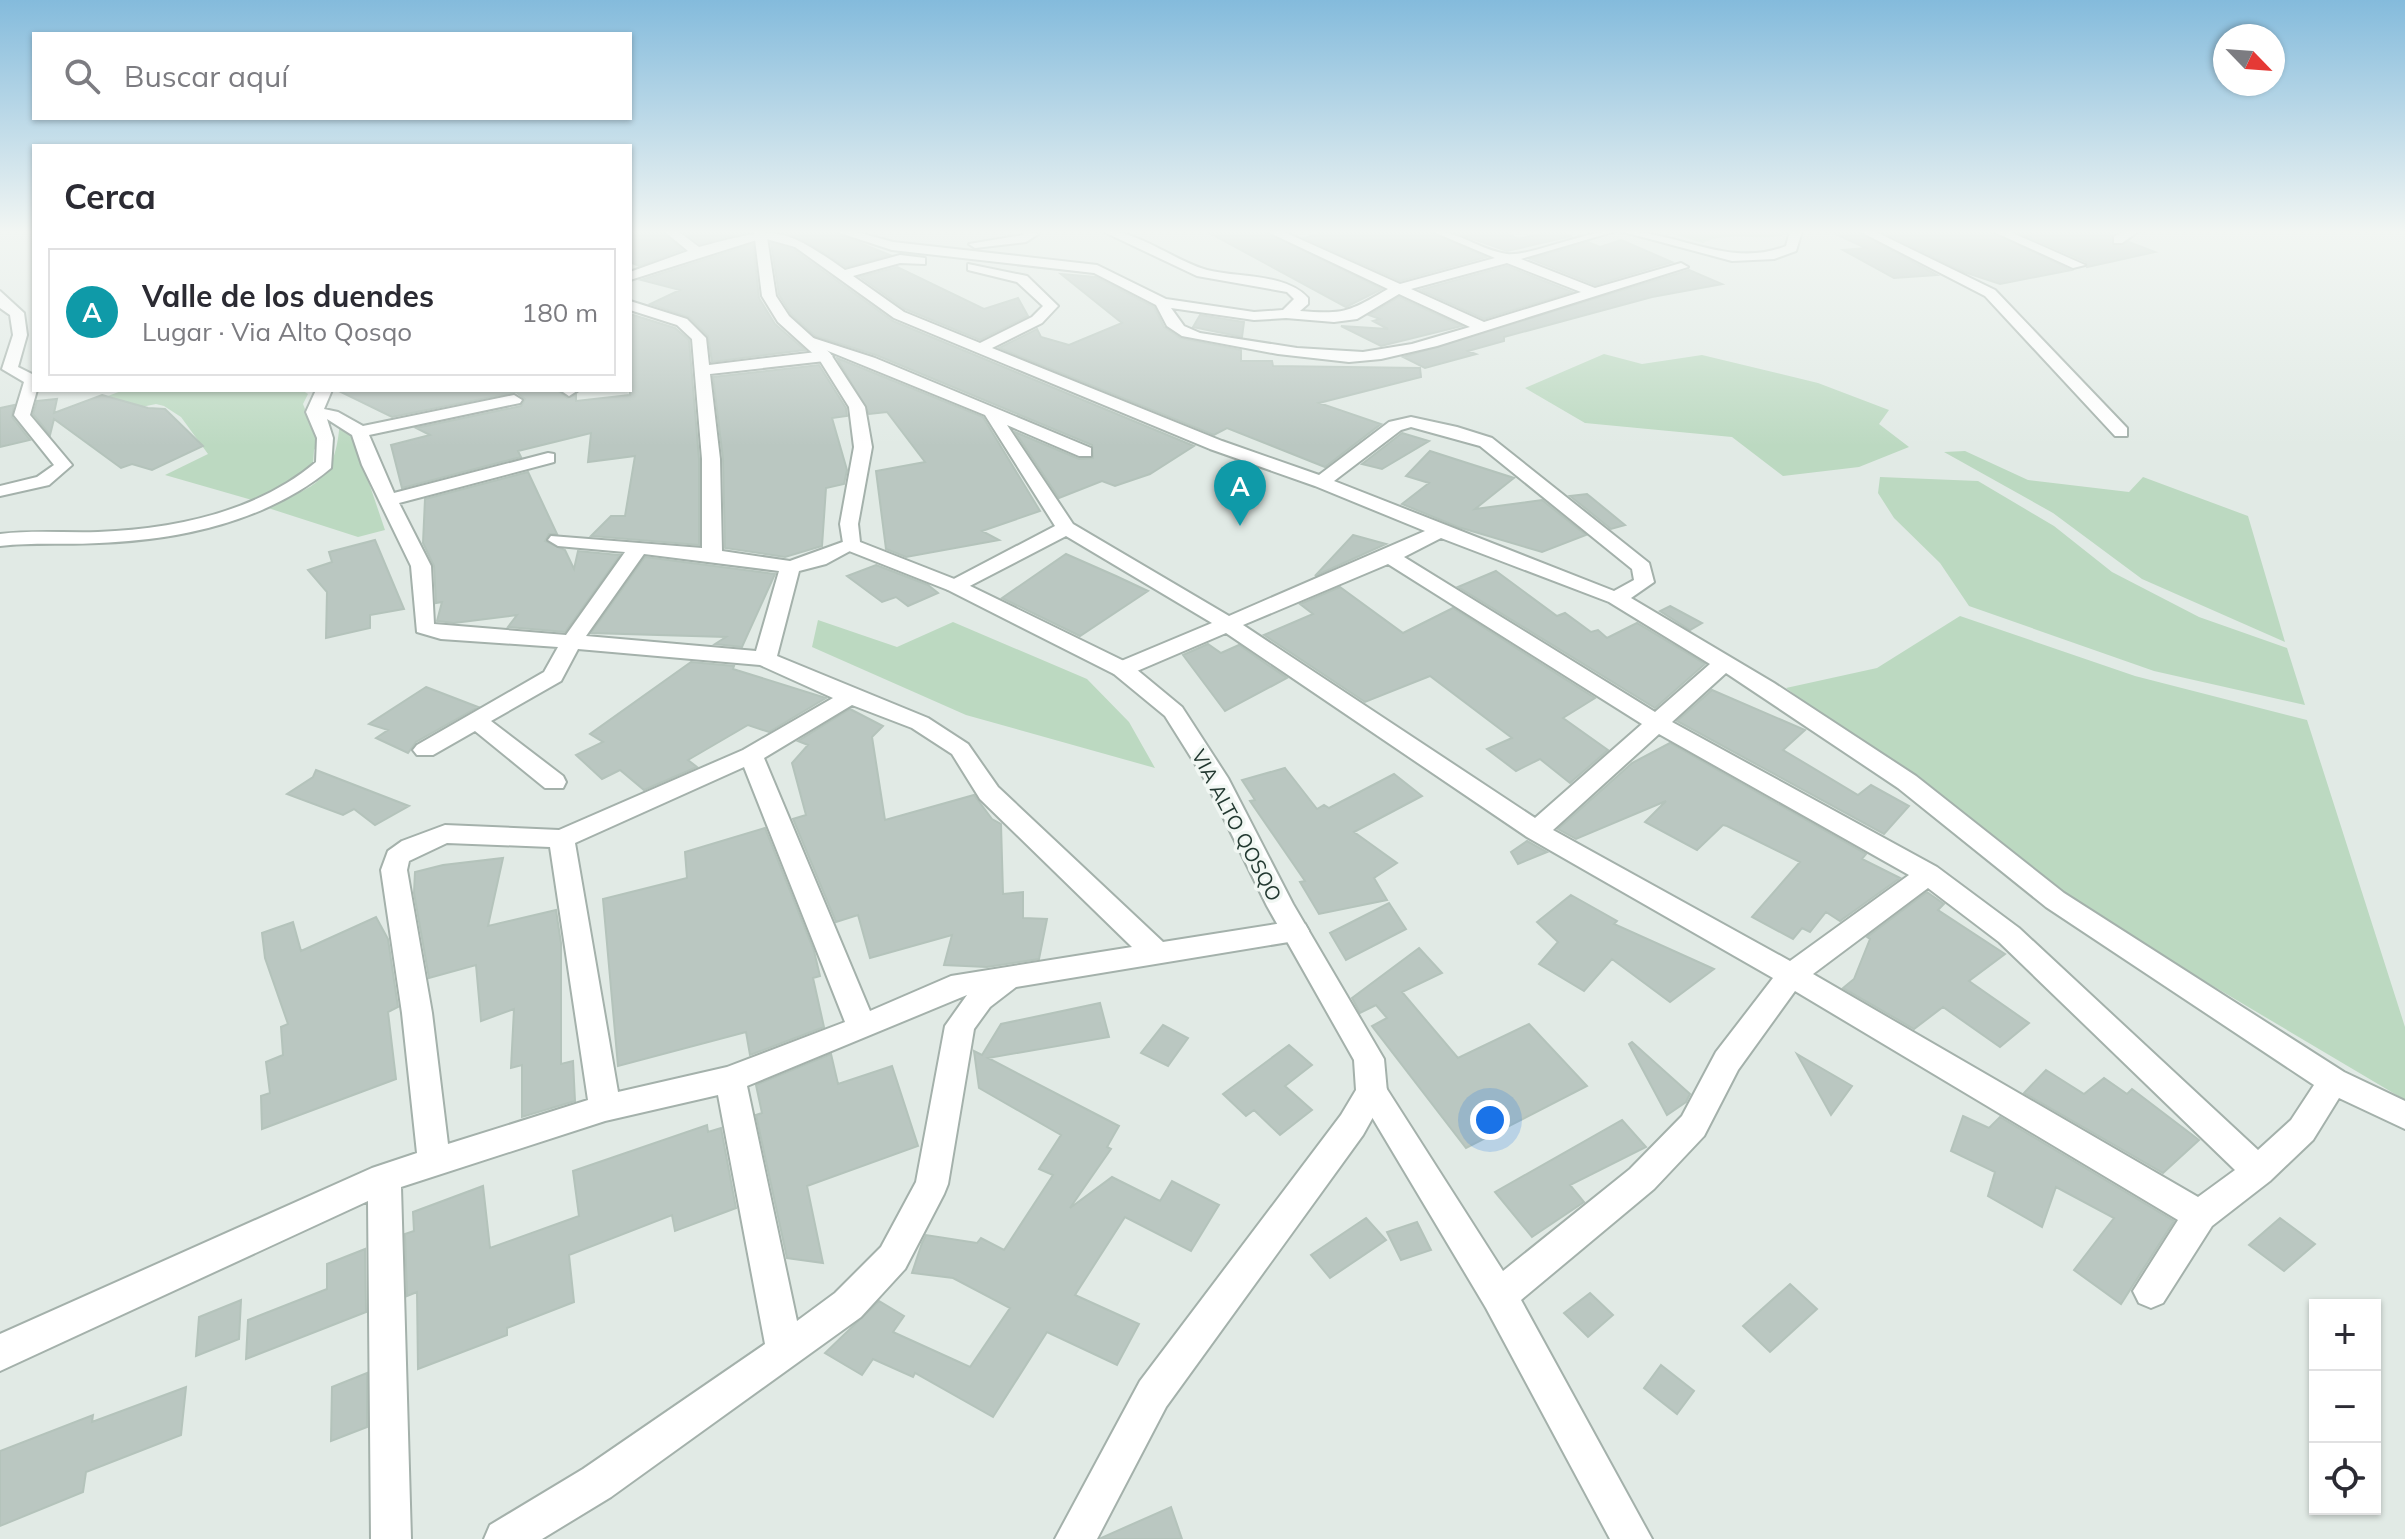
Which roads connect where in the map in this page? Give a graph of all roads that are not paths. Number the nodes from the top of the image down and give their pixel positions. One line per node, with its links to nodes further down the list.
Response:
1 (3, 303): 18 (street)
2 (773, 303): 15 (street)
3 (881, 303): 14 (street)
4 (1048, 303): 14 (street)
5 (1162, 303): 12 (street); 13 (street)
6 (1301, 303): 12 (street)
7 (1375, 303): 12 (street)
8 (1432, 303): 13 (street)
9 (1556, 303): 13 (street)
10 (1999, 303): 24 (street)
11 (632, 306): 16 (street)
12 (1286, 314)
13 (1483, 327)
14 (981, 348): 27 (street)
15 (819, 349): 16 (street); 21 (street); 34 (street)
16 (702, 370): 36 (street)
17 (32, 382): 28 (street)
18 (32, 382)
19 (323, 392): 22 (street)
20 (514, 400): 23 (street)
21 (990, 411): 25 (street); 30 (street)
22 (314, 412): 23 (street); 32 (street)
23 (360, 432): 29 (street)
24 (2121, 432)
25 (1085, 452)
26 (548, 458): 29 (street)
27 (1321, 482): 31 (street); 40 (street)
28 (0, 491)
29 (388, 500): 42 (street)
30 (1066, 528): 39 (street); 41 (street)
31 (1440, 531): 37 (street); 40 (street)
32 (0, 540)
33 (558, 540): 35 (street)
34 (851, 545): 38 (street); 39 (street, VIA ALTO QOSQO)
35 (639, 547): 36 (street); 42 (street)
36 (712, 555): 38 (street)
37 (1390, 556): 41 (street); 48 (street)
38 (790, 567): 43 (street)
39 (955, 586): 45 (street, VIA ALTO QOSQO)
40 (1616, 598): 44 (street)
41 (1226, 623): 45 (street); 52 (street)
42 (570, 644): 43 (street); 47 (street)
43 (765, 659): 46 (street)
44 (1722, 665): 48 (street); 61 (street)
45 (1122, 669): 55 (street, VIA ALTO QOSQO)
46 (850, 697): 50 (street); 56 (street)
47 (475, 720): 49 (street); 51 (street)
48 (1657, 726): 52 (street); 54 (street)
49 (425, 750)
50 (751, 755): 53 (street); 59 (street)
51 (554, 782)
52 (1536, 831): 57 (street)
53 (562, 839): 63 (street); 65 (street)
54 (1928, 874): 57 (street); 66 (street)
55 (1295, 931): 56 (street); 62 (street, VIA ALTO QOSQO)
56 (1157, 953): 58 (street)
57 (1791, 975): 68 (street); 70 (street)
58 (1008, 977): 59 (street); 71 (street)
59 (862, 1028): 60 (street)
60 (730, 1079): 63 (street); 71 (street)
61 (2333, 1081): 64 (street); 66 (street)
62 (1372, 1092): 70 (street); 75 (street)
63 (605, 1108): 65 (street)
64 (2405, 1116)
65 (434, 1163): 67 (street)
66 (2258, 1171): 68 (street)
67 (384, 1178): 72 (street); 73 (street)
68 (2200, 1215): 69 (street)
69 (2151, 1291)
70 (1499, 1296): 76 (street)
71 (785, 1352): 74 (street)
72 (0, 1353)
73 (391, 1539)
74 (504, 1539)
75 (1075, 1539)
76 (1632, 1539)

